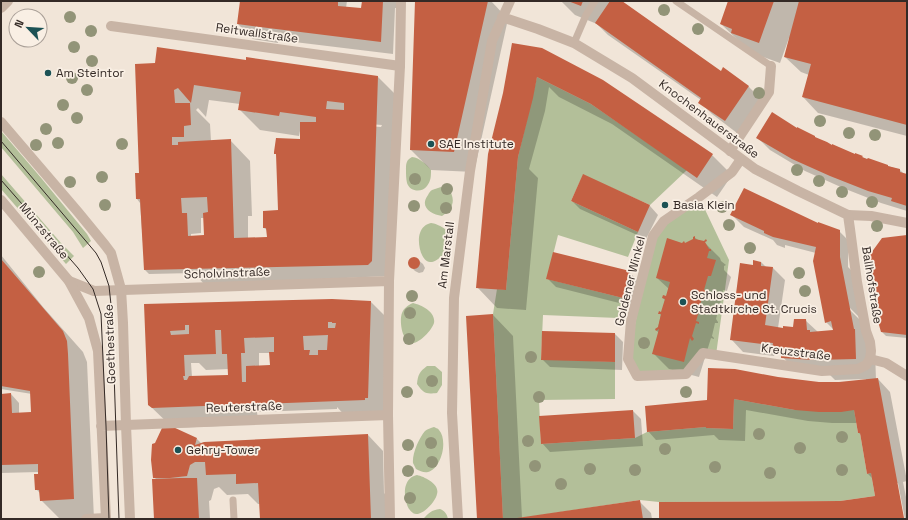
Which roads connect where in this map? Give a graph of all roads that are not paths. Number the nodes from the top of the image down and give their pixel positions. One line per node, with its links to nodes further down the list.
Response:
1 (8, 1): 6 (street)
2 (401, 1): 10 (street)
3 (510, 1): 7 (street, Am Marstall)
4 (595, 1): 9 (lane)
5 (676, 1): 11 (lane)
6 (1, 8)
7 (502, 17): 9 (street, Knochenhauerstraße); 33 (street, Am Marstall)
8 (111, 26): 10 (street, Reitwallstraße)
9 (574, 43): 13 (street, Knochenhauerstraße)
10 (400, 66): 19 (street)
11 (771, 66): 13 (street)
12 (1, 122): 20 (street, Goethestraße)
13 (730, 151): 14 (street, Knochenhauerstraße)
14 (740, 159): 16 (street, Knochenhauerstraße); 21 (street, Goldener Winkel)
15 (1, 200): 18 (street, Münzstraße)
16 (848, 215): 17 (street, Knochenhauerstraße); 22 (street, Ballhofstraße)
17 (907, 222)
18 (68, 280): 20 (street, Scholvinstraße); 26 (street, Goethestraße)
19 (389, 281): 20 (street, Scholvinstraße); 24 (street)
20 (121, 289): 25 (street, Goethestraße)
21 (716, 355): 22 (street, Kreuzstraße)
22 (870, 359): 23 (street)
23 (907, 376)
24 (388, 415): 25 (street, Reuterstraße); 32 (street)
25 (126, 425): 26 (street, Reuterstraße); 30 (street, Goethestraße)
26 (101, 426): 28 (street, Goethestraße)
27 (233, 500): 31 (lane)
28 (106, 518): 29 (street)
29 (86, 519)
30 (130, 519)
31 (234, 519)
32 (390, 519)
33 (458, 519)

